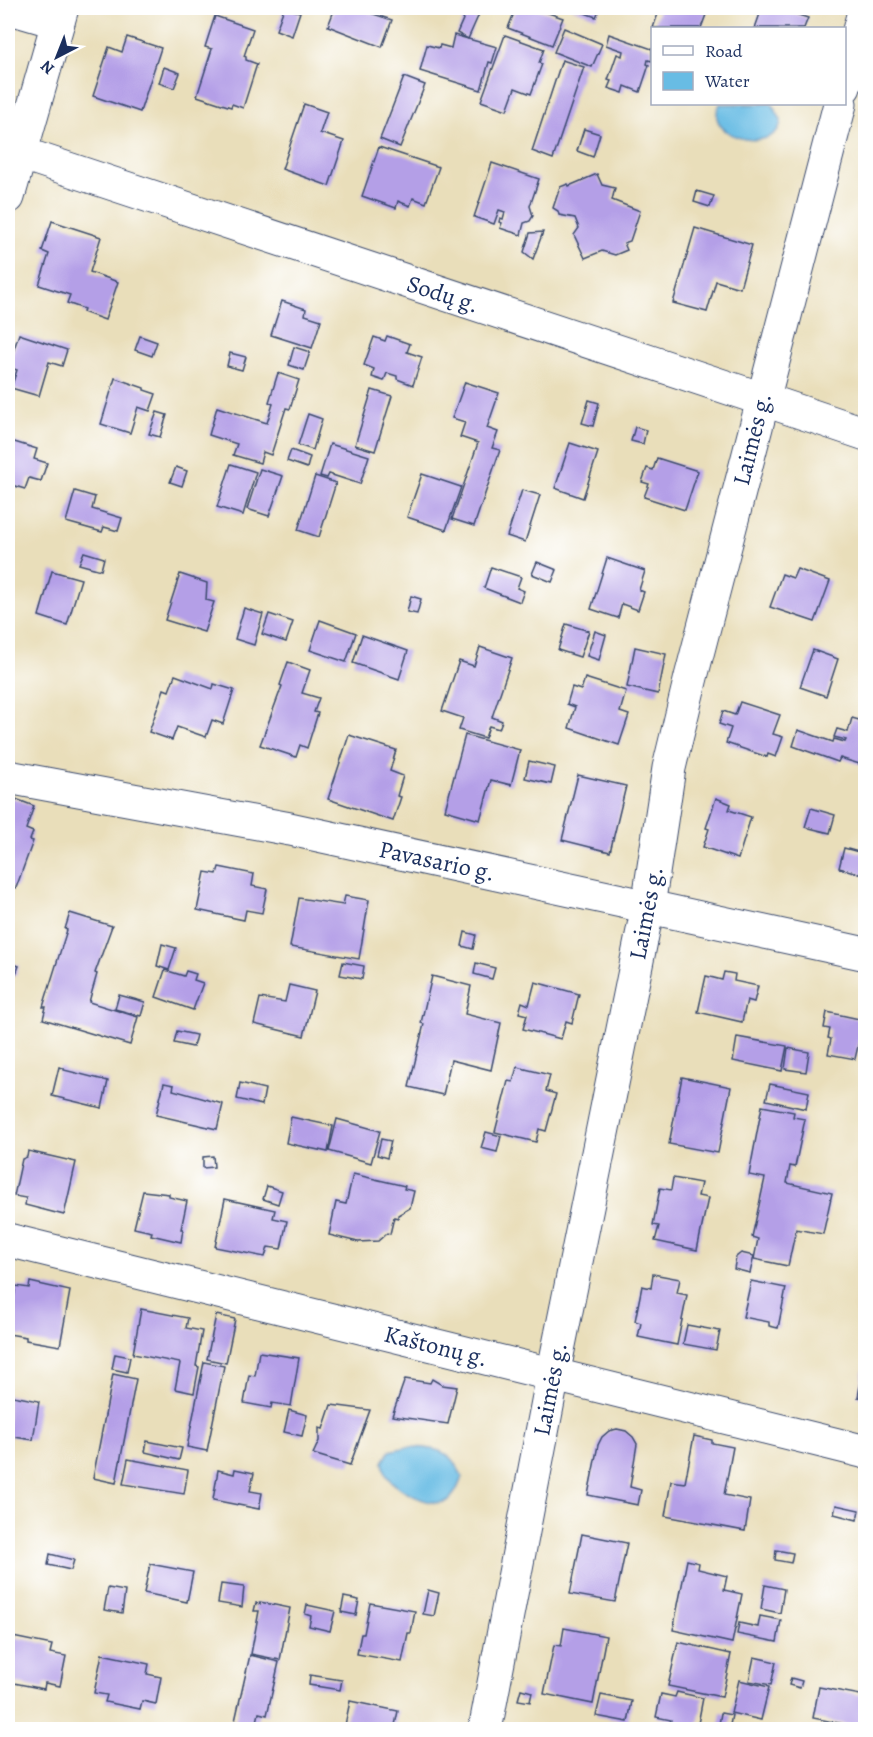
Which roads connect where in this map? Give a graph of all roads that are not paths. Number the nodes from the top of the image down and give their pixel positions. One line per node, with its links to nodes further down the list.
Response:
1 (10, 8): 3 (street)
2 (865, 8): 4 (street)
3 (60, 15): 6 (street)
4 (846, 79)
5 (840, 105): 8 (street, Laimės g.)
6 (20, 153): 7 (street); 8 (street, Sodų g.)
7 (8, 197)
8 (762, 399): 9 (street, Sodų g.); 11 (street, Laimės g.)
9 (866, 434)
10 (8, 777): 11 (street, Pavasario g.)
11 (648, 906): 12 (street, Pavasario g.); 14 (street, Laimės g.)
12 (866, 954)
13 (8, 1240): 14 (street, Kaštonų g.)
14 (553, 1375): 15 (street, Kaštonų g.); 16 (street, Laimės g.)
15 (866, 1452)
16 (485, 1730)

